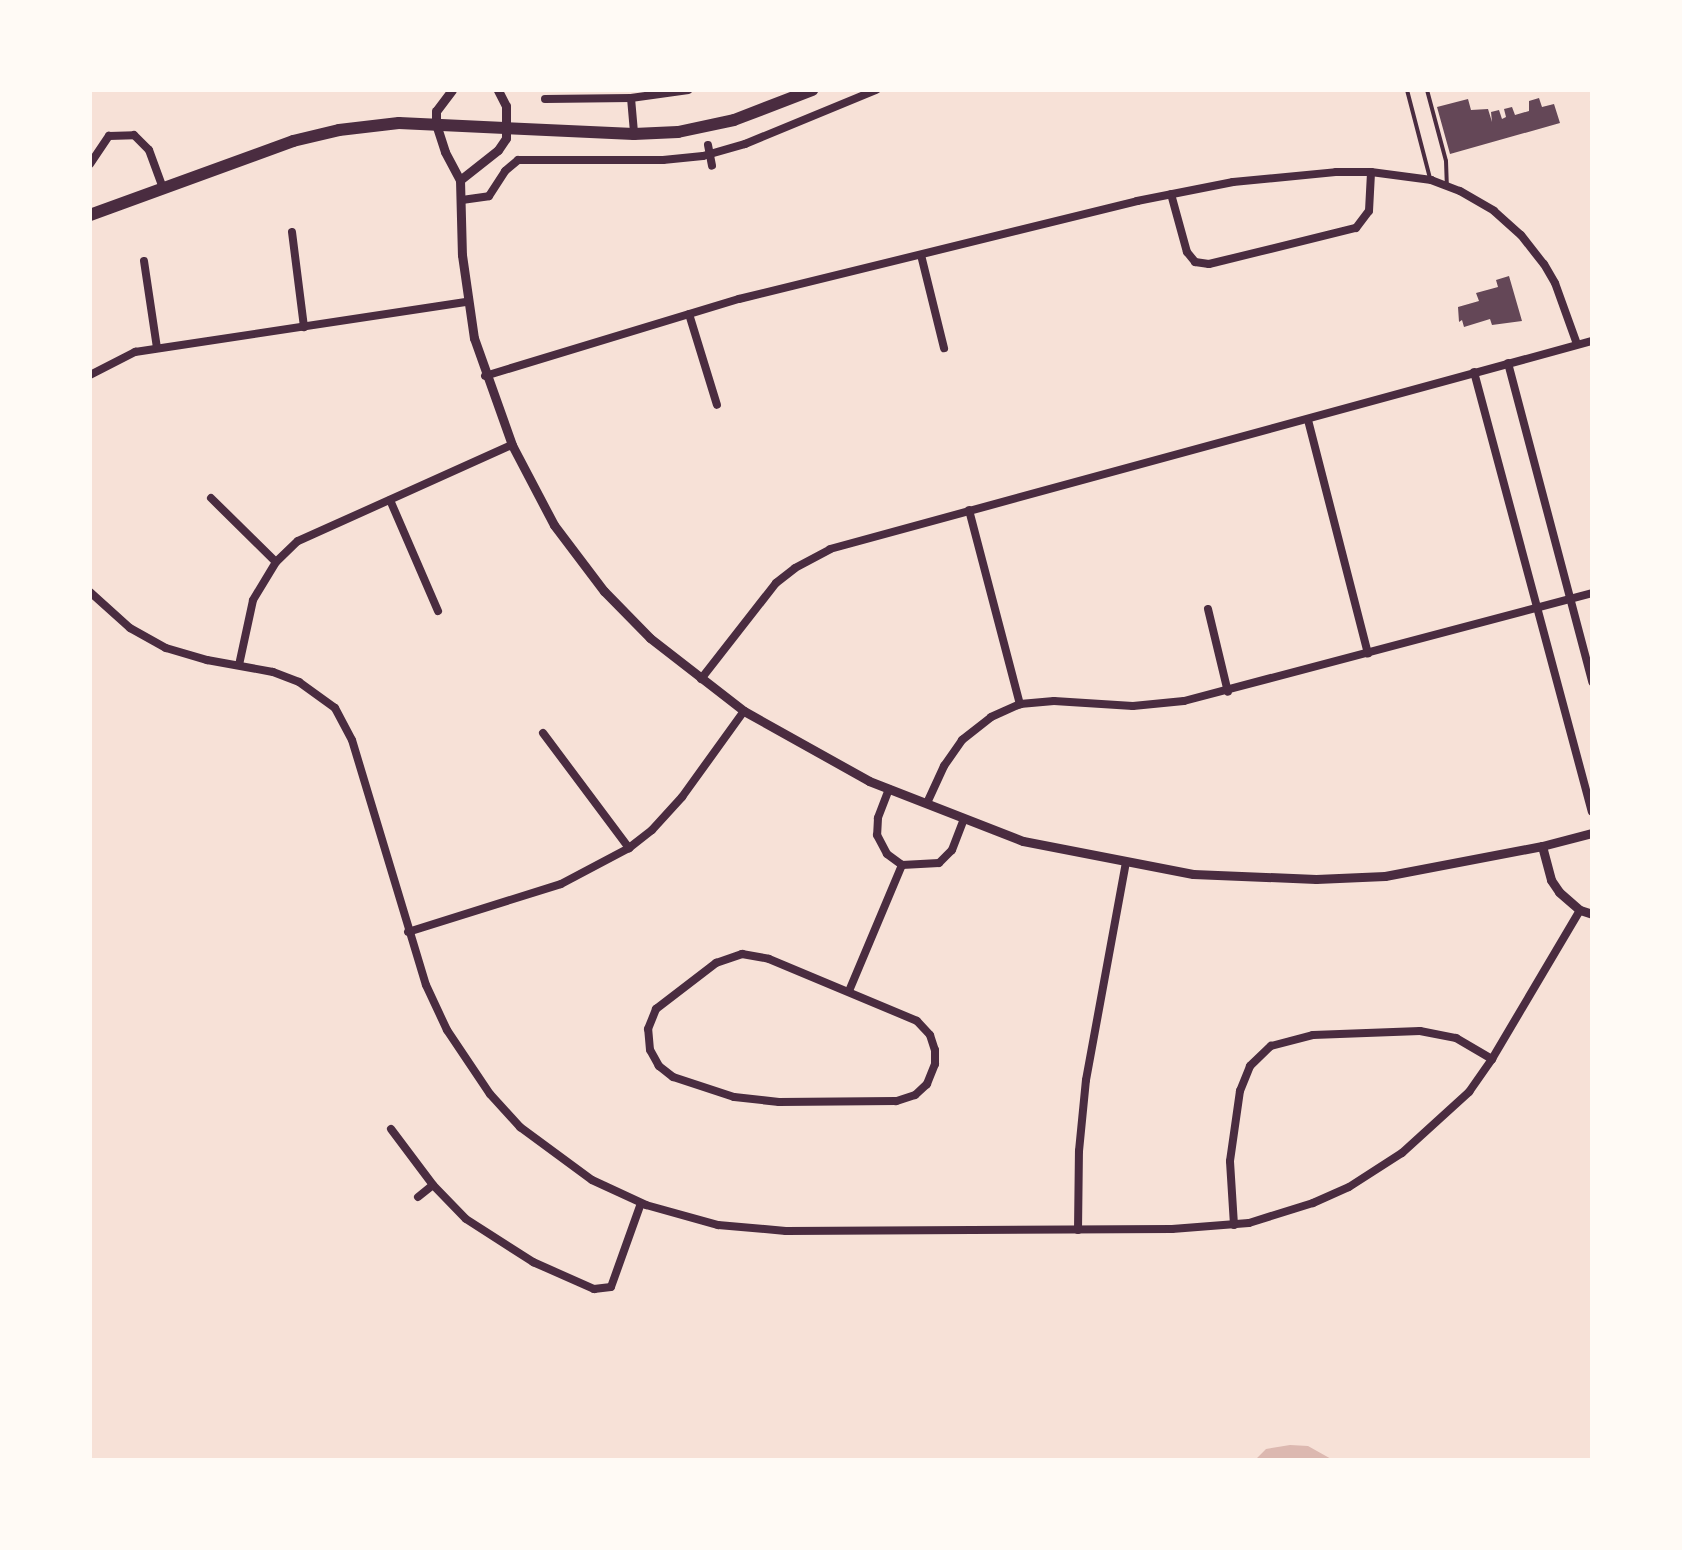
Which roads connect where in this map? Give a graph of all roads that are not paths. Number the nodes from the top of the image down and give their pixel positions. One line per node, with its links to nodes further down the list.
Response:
1 (452, 90): 11 (street)
2 (498, 90): 12 (street)
3 (688, 90): 9 (street)
4 (812, 90): 13 (main road)
5 (876, 90): 14 (street)
6 (1407, 90): 19 (lane)
7 (1427, 90): 20 (lane)
8 (560, 94): 9 (street); 10 (street)
9 (631, 98): 13 (street)
10 (545, 99)
11 (436, 124): 12 (main road); 18 (street); 21 (main road)
12 (508, 128): 13 (main road); 18 (street)
13 (634, 134)
14 (709, 150): 16 (street); 23 (street)
15 (90, 164): 21 (street)
16 (712, 166)
17 (1371, 172): 19 (street); 22 (street); 22 (street)
18 (460, 180): 23 (street)
19 (1431, 180): 20 (street)
20 (1447, 185): 32 (street)
21 (163, 188): 24 (main road)
22 (1171, 194): 26 (street)
23 (462, 200): 28 (street)
24 (90, 215)
25 (292, 232): 30 (street)
26 (921, 255): 29 (street); 34 (street)
27 (144, 261): 33 (street)
28 (467, 302): 30 (street); 38 (street)
29 (689, 314): 38 (street); 39 (street)
30 (304, 327): 33 (street)
31 (1592, 341): 32 (street)
32 (1577, 344): 35 (street)
33 (157, 348): 37 (street)
34 (944, 348)
35 (1508, 363): 36 (street); 48 (street)
36 (1474, 372): 40 (street); 50 (street)
37 (90, 375)
38 (485, 376): 41 (street)
39 (717, 405)
40 (1308, 420): 44 (street); 52 (street)
41 (512, 445): 43 (street); 54 (street)
42 (211, 498): 45 (street)
43 (390, 500): 45 (street); 51 (street)
44 (969, 510): 54 (street); 57 (street)
45 (276, 562): 53 (street)
46 (90, 592): 53 (street)
47 (1592, 593): 48 (street)
48 (1570, 599): 50 (street); 55 (street)
49 (1208, 609): 56 (street)
50 (1537, 609): 52 (street); 62 (street)
51 (438, 611)
52 (1368, 653): 56 (street)
53 (239, 665): 71 (street)
54 (701, 679): 58 (street)
55 (1592, 682)
56 (1228, 692): 57 (street)
57 (1020, 704): 61 (street)
58 (744, 711): 60 (street); 66 (street)
59 (543, 733): 66 (street)
60 (889, 789): 61 (street); 68 (street)
61 (927, 803): 63 (street)
62 (1592, 811)
63 (964, 819): 67 (street); 68 (street)
64 (1592, 833): 65 (street)
65 (1542, 846): 67 (street); 69 (street)
66 (629, 848): 71 (street)
67 (1126, 863): 79 (street)
68 (902, 865): 72 (street)
69 (1580, 910): 70 (street); 73 (street)
70 (1592, 914)
71 (408, 932): 77 (street)
72 (849, 991): 72 (street)
73 (1492, 1059): 78 (street); 78 (street)
74 (391, 1129): 75 (street)
75 (433, 1185): 76 (street); 77 (street)
76 (418, 1197)
77 (641, 1203): 79 (street)
78 (1234, 1225): 79 (street)
79 (1078, 1230)

